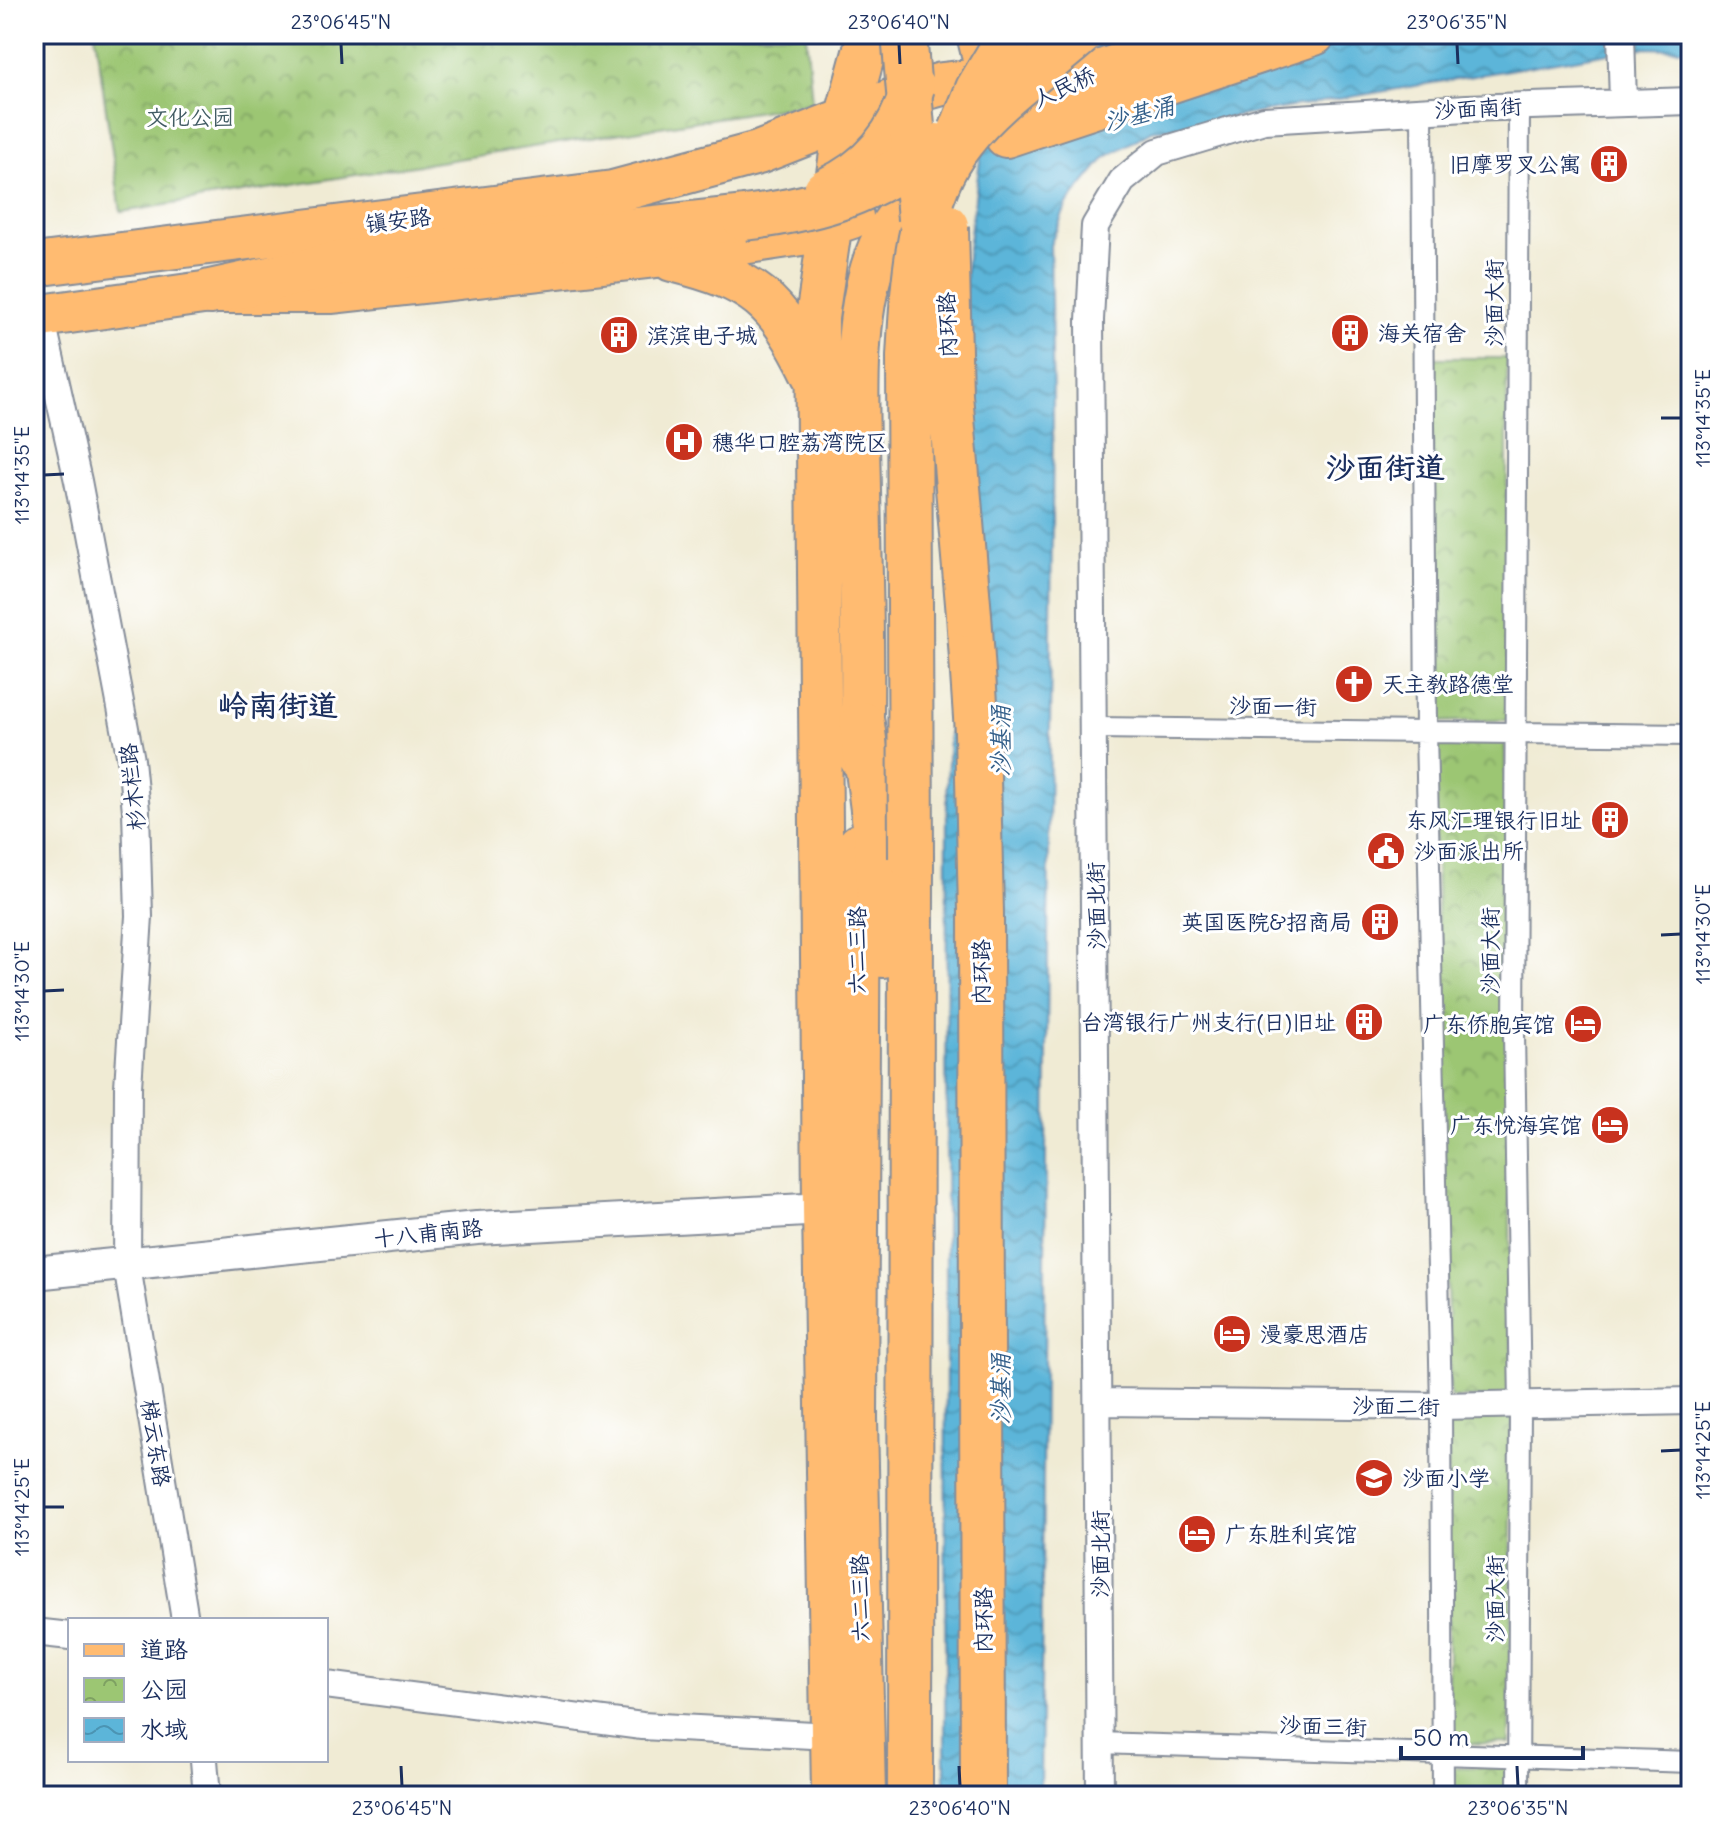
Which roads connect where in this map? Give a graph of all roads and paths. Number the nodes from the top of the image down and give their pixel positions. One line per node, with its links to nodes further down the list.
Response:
1 (866, 34): 16 (main road); 19 (main road)
2 (904, 34): 29 (highway, bridge)
3 (920, 34): 20 (main road, bridge)
4 (978, 34): 11 (main road)
5 (1011, 34): 29 (highway, 内环路, bridge)
6 (1079, 34): 20 (highway, bridge); 42 (highway, 内环路, bridge)
7 (1165, 34): 11 (main road, 人民桥, bridge)
8 (1209, 34): 18 (main road, 人民桥)
9 (1314, 34): 18 (main road)
10 (1621, 34): 12 (street)
11 (989, 79): 16 (main road); 21 (main road)
12 (1623, 97): 13 (street, 沙面南街); 14 (street, 沙面南街)
13 (1691, 101)
14 (1519, 106): 15 (street, 沙面南街); 33 (street, 沙面大街)
15 (1422, 111): 17 (street, 沙面南街); 32 (street)
16 (846, 119): 19 (main road); 21 (main road)
17 (1264, 120): 31 (street, 沙面北街)
18 (1000, 132): 21 (main road); 28 (main road, 六二三路)
19 (758, 153): 23 (main road, 镇安路)
20 (744, 218): 24 (highway)
21 (828, 228): 22 (main road); 26 (main road, 六二三路)
22 (657, 256): 24 (main road); 26 (main road)
23 (34, 265)
24 (210, 292): 25 (main road)
25 (36, 303): 36 (street, 杉木栏路)
26 (816, 380): 27 (main road, 六二三路)
27 (818, 458): 28 (main road); 35 (main road, 六二三路)
28 (859, 458): 30 (main road, 六二三路)
29 (969, 615): 57 (highway, 内环路)
30 (862, 724): 42 (highway); 55 (main road, 六二三路)
31 (1095, 728): 32 (street, 沙面一街); 39 (street, 沙面北街)
32 (1426, 732): 33 (street, 沙面一街); 41 (street)
33 (1516, 733): 34 (street, 沙面一街); 40 (street, 沙面大街)
34 (1691, 735)
35 (824, 1209): 36 (street, 十八甫南路); 47 (main road, 六二三路)
36 (127, 1266): 37 (street, 十八甫南路); 43 (street, 梯云东路)
37 (34, 1273)
38 (1690, 1401): 40 (street, 沙面二街)
39 (1101, 1402): 41 (street, 沙面二街); 48 (street, 沙面北街)
40 (1520, 1405): 41 (street, 沙面二街); 50 (street, 沙面大街)
41 (1441, 1406): 49 (street)
42 (908, 1492): 56 (highway)
43 (185, 1618)
44 (34, 1632): 45 (street)
45 (68, 1636)
46 (328, 1685): 47 (street)
47 (831, 1736): 54 (main road, 六二三路)
48 (1099, 1744): 49 (street, 沙面三街); 58 (street, 沙面北街)
49 (1443, 1754): 50 (street, 沙面三街); 59 (street)
50 (1518, 1759): 52 (street, 沙面三街); 60 (street, 沙面大街)
51 (204, 1762): 53 (street)
52 (1691, 1762)
53 (207, 1796)
54 (833, 1796)
55 (864, 1796)
56 (910, 1796)
57 (983, 1796)
58 (1100, 1796)
59 (1443, 1796)
60 (1518, 1796)

